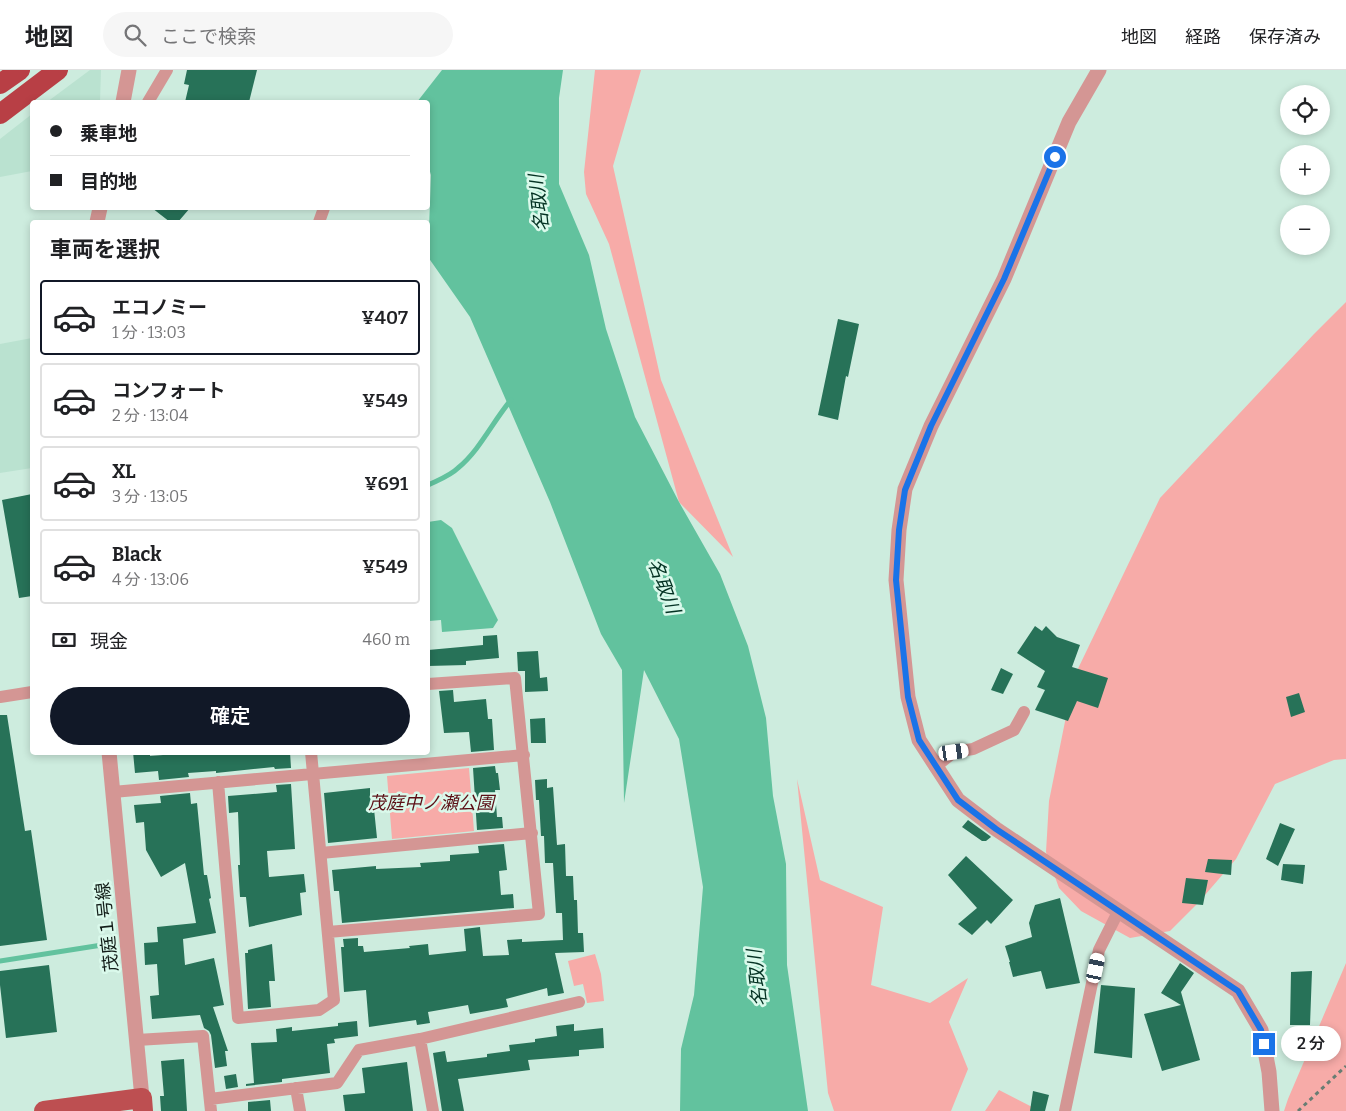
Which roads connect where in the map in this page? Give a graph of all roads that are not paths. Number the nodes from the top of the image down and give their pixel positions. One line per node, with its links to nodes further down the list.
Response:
1 (20, 70): 6 (highway)
2 (58, 70): 9 (highway)
3 (129, 70): 7 (street)
4 (167, 70): 8 (street)
5 (1098, 70): 17 (street)
6 (0, 84)
7 (123, 100)
8 (149, 100)
9 (0, 114)
10 (430, 684): 16 (street)
11 (30, 692): 12 (street)
12 (0, 697)
13 (1024, 712): 17 (street)
14 (108, 755): 20 (street, 茂庭１号線)
15 (311, 755): 18 (street)
16 (524, 755): 18 (street); 21 (street)
17 (935, 767): 23 (street)
18 (313, 775): 19 (street); 22 (street)
19 (218, 782): 20 (street); 24 (street)
20 (113, 792): 27 (street, 茂庭１号線)
21 (532, 833): 22 (street); 24 (street)
22 (321, 853): 24 (street)
23 (1119, 910): 34 (street); 35 (street)
24 (328, 932)
25 (579, 1002): 26 (street)
26 (420, 1039): 28 (street); 33 (street)
27 (137, 1040): 29 (street, 茂庭１号線); 30 (street)
28 (296, 1088): 30 (street); 32 (street)
29 (143, 1104): 31 (main road)
30 (210, 1105)
31 (44, 1111)
32 (300, 1111)
33 (433, 1111)
34 (1065, 1111)
35 (1272, 1111)

